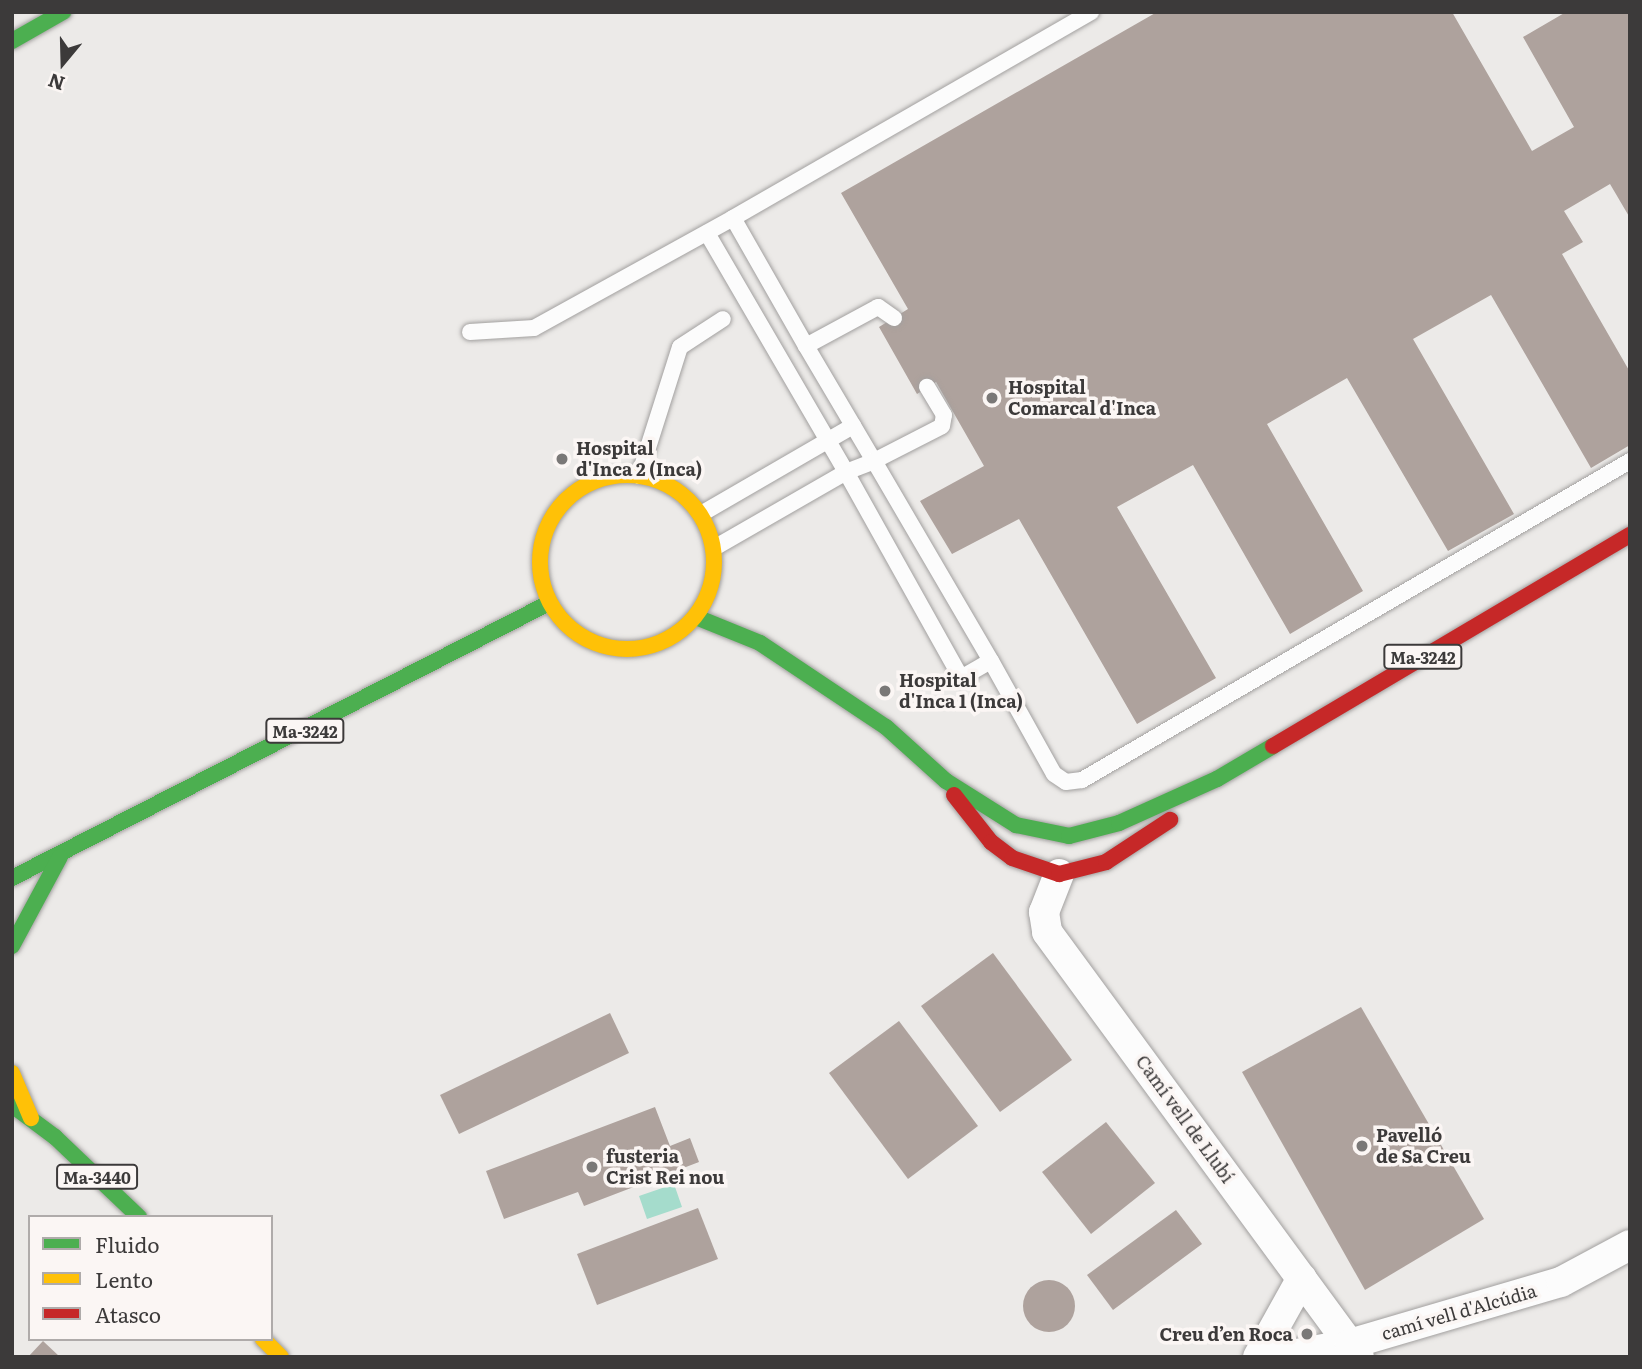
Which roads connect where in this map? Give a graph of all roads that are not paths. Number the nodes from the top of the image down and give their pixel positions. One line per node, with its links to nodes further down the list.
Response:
1 (63, 12): 3 (main road)
2 (1091, 12): 4 (lane)
3 (12, 41)
4 (733, 218): 5 (lane); 9 (lane)
5 (707, 233): 8 (lane); 12 (lane)
6 (894, 318): 9 (lane)
7 (723, 319): 16 (lane)
8 (470, 332)
9 (806, 346): 11 (lane)
10 (927, 387): 13 (lane)
11 (853, 426): 12 (lane); 13 (lane)
12 (829, 441): 15 (lane); 17 (lane)
13 (874, 461): 15 (lane); 22 (lane)
14 (1630, 461): 22 (lane)
15 (846, 472): 19 (lane); 22 (lane)
16 (639, 476): 17 (main road); 20 (main road)
17 (701, 514): 19 (main road)
18 (1630, 535): 23 (main road, Ma-3242)
19 (714, 548): 21 (main road)
20 (549, 603): 21 (main road); 25 (main road, Ma-3242)
21 (696, 617): 24 (main road, Ma-3242)
22 (991, 662)
23 (1217, 779): 24 (main road, Ma-3242); 26 (main road, Ma-3242)
24 (946, 781): 26 (main road, Ma-3242)
25 (60, 857): 27 (main road, Ma-3242); 28 (main road)
26 (1059, 874): 34 (street, Camí vell de Llubí)
27 (12, 878)
28 (12, 946)
29 (12, 1073): 31 (main road, Ma-3440)
30 (12, 1105): 31 (main road, Ma-3440)
31 (31, 1118): 32 (main road, Ma-3440)
32 (137, 1215)
33 (1630, 1245): 36 (street, camí vell d'Alcúdia)
34 (1302, 1278): 36 (street, Camí vell de Llubí); 38 (street)
35 (265, 1341): 37 (main road)
36 (1354, 1350): 39 (street, camí vell d'Alcúdia)
37 (281, 1357)
38 (1258, 1357)
39 (1281, 1357)

